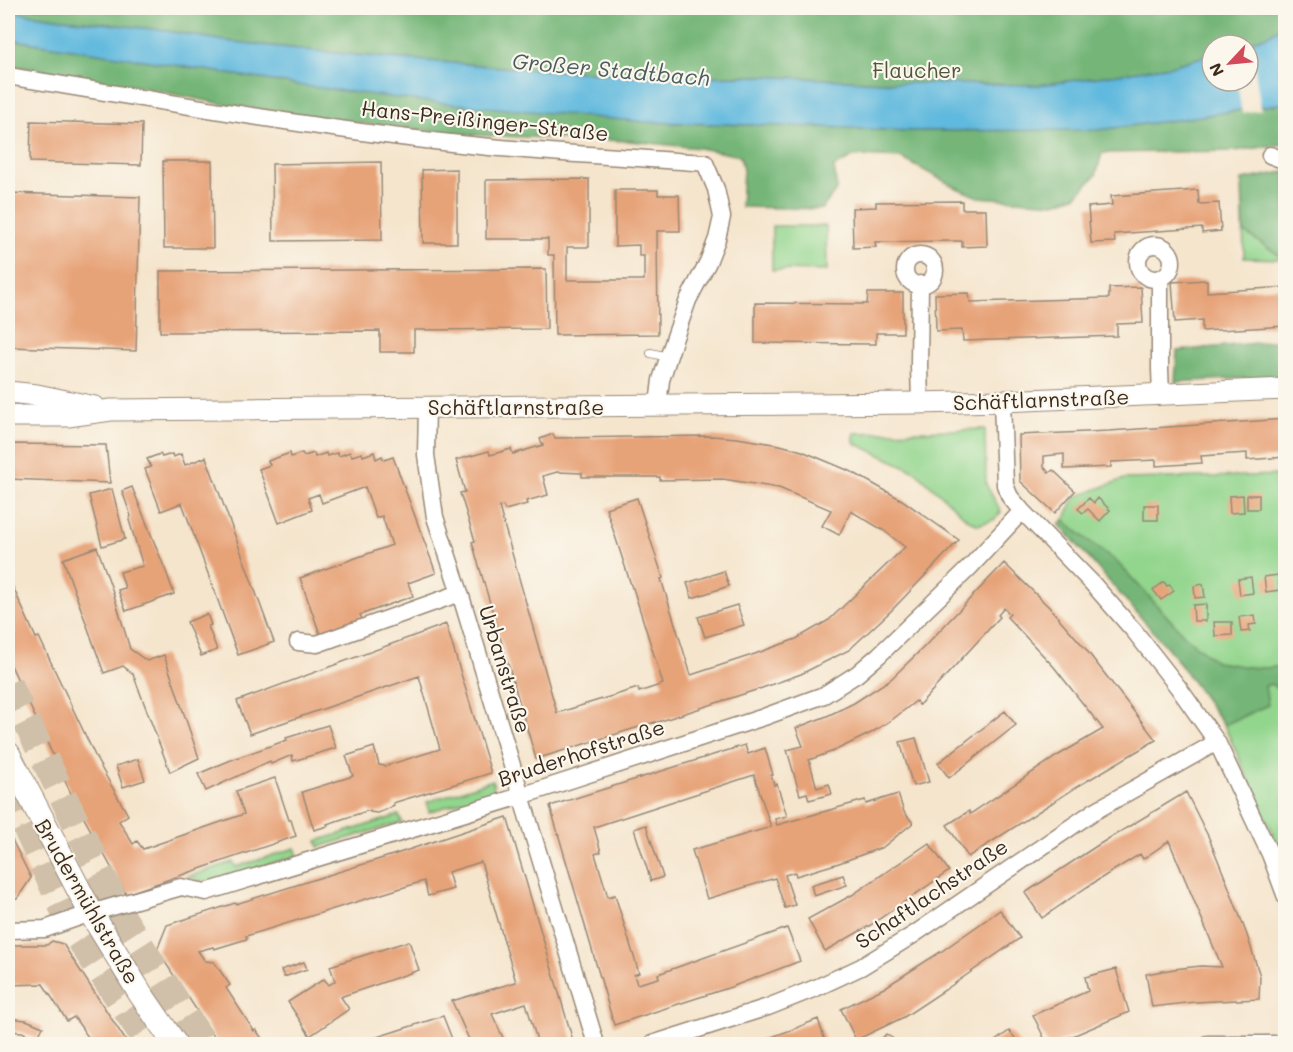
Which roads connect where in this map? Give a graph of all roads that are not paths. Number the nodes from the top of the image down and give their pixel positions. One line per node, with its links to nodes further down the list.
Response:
1 (8, 76): 5 (street, Hans-Preißinger-Straße)
2 (1160, 279): 8 (street)
3 (920, 284): 10 (street)
4 (651, 353): 5 (lane)
5 (668, 357): 11 (street, Hans-Preißinger-Straße)
6 (1286, 389): 8 (street, Schäftlarnstraße)
7 (8, 392): 13 (street, Schäftlarnstraße)
8 (1161, 394): 9 (street, Schäftlarnstraße)
9 (1002, 402): 10 (street, Schäftlarnstraße); 15 (street)
10 (920, 403): 11 (street, Schäftlarnstraße)
11 (658, 405): 12 (street, Schäftlarnstraße)
12 (427, 406): 13 (street, Schäftlarnstraße); 16 (street, Urbanstraße)
13 (111, 410): 14 (street, Schäftlarnstraße)
14 (8, 416)
15 (1022, 511): 18 (street); 20 (street, Bruderhofstraße)
16 (460, 593): 17 (street); 20 (street, Urbanstraße)
17 (298, 642)
18 (1217, 741): 21 (street); 26 (street, Schaftlachstraße)
19 (8, 753): 22 (main road, Brudermühlstraße)
20 (521, 795): 22 (street, Bruderhofstraße); 25 (street, Urbanstraße)
21 (1286, 897)
22 (91, 913): 23 (street, Bruderhofstraße); 24 (main road, Brudermühlstraße)
23 (8, 930)
24 (175, 1044)
25 (596, 1044)
26 (651, 1044)
27 (1207, 1044): 28 (street)
28 (1286, 1044)

